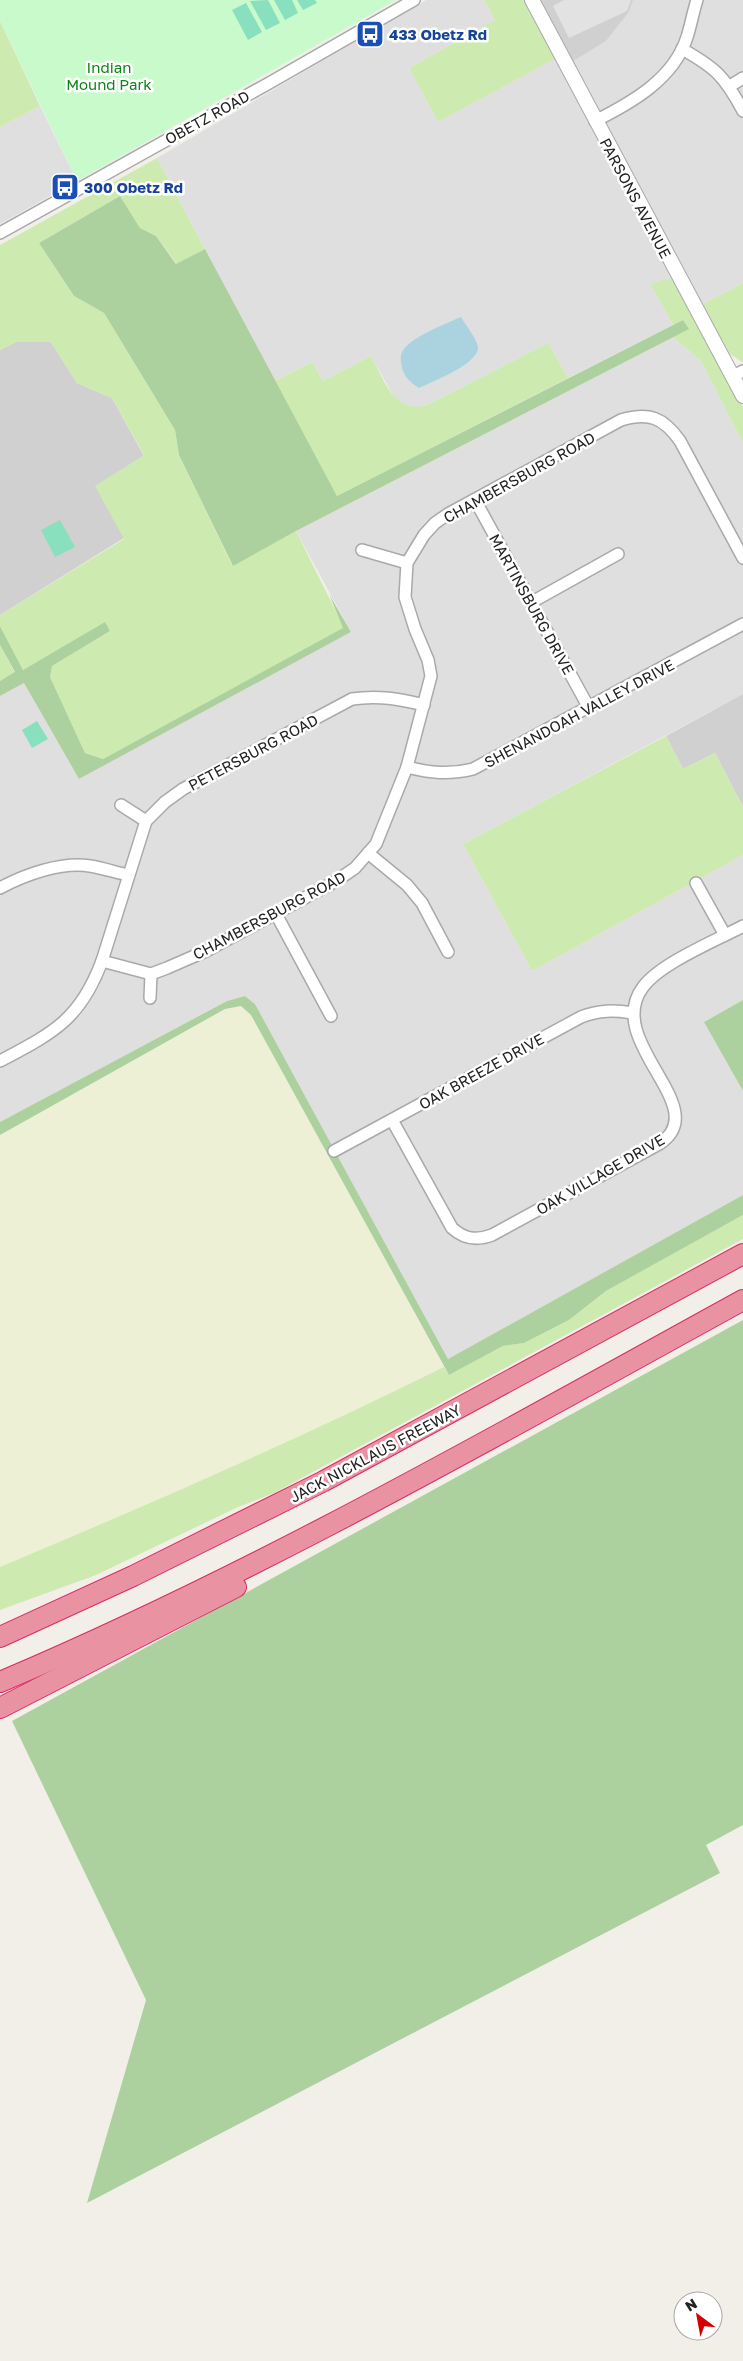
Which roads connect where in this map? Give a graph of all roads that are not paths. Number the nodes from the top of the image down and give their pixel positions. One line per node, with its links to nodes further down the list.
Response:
1 (414, 0): 9 (street, OBETZ ROAD)
2 (532, 0): 8 (street, PARSONS AVENUE)
3 (698, 0): 4 (street)
4 (682, 49): 6 (street); 8 (street)
5 (743, 78): 6 (street)
6 (730, 86): 7 (street)
7 (743, 111)
8 (595, 121): 10 (street, PARSONS AVENUE)
9 (0, 233)
10 (738, 373): 11 (street, PARSONS AVENUE)
11 (743, 396)
12 (475, 500): 15 (street, CHAMBERSBURG ROAD); 16 (street, CHAMBERSBURG ROAD); 17 (street, MARTINSBURG DRIVE)
13 (362, 550): 16 (street)
14 (618, 554): 17 (street)
15 (743, 558)
16 (407, 563): 19 (street, CHAMBERSBURG ROAD)
17 (532, 602): 20 (street, MARTINSBURG DRIVE)
18 (743, 624): 20 (street, SHENANDOAH VALLEY DRIVE)
19 (424, 705): 21 (street, CHAMBERSBURG ROAD); 23 (street, PETERSBURG ROAD)
20 (589, 708): 21 (street, SHENANDOAH VALLEY DRIVE)
21 (407, 767): 24 (street, CHAMBERSBURG ROAD)
22 (120, 805): 23 (street)
23 (146, 821): 25 (street, PETERSBURG ROAD)
24 (368, 853): 28 (street, CHAMBERSBURG ROAD); 31 (street)
25 (128, 875): 27 (street); 32 (street, PETERSBURG ROAD)
26 (696, 883): 30 (street)
27 (0, 888)
28 (276, 914): 33 (street, CHAMBERSBURG ROAD); 36 (street)
29 (743, 926): 30 (street)
30 (725, 935): 35 (street)
31 (448, 952)
32 (102, 961): 33 (street); 37 (street, PETERSBURG ROAD)
33 (151, 974): 34 (street)
34 (150, 998)
35 (633, 1014): 38 (street, OAK BREEZE DRIVE); 38 (street, OAK VILLAGE DRIVE)
36 (331, 1016)
37 (0, 1061)
38 (392, 1120): 39 (street, OAK BREEZE DRIVE)
39 (334, 1151)
40 (743, 1254): 43 (highway, JACK NICKLAUS FREEWAY)
41 (743, 1300): 42 (highway)
42 (440, 1467): 45 (highway); 47 (highway)
43 (133, 1576): 44 (highway); 46 (highway, JACK NICKLAUS FREEWAY)
44 (0, 1622)
45 (144, 1635): 48 (highway); 49 (highway)
46 (0, 1637)
47 (0, 1682)
48 (0, 1702)
49 (0, 1708)

